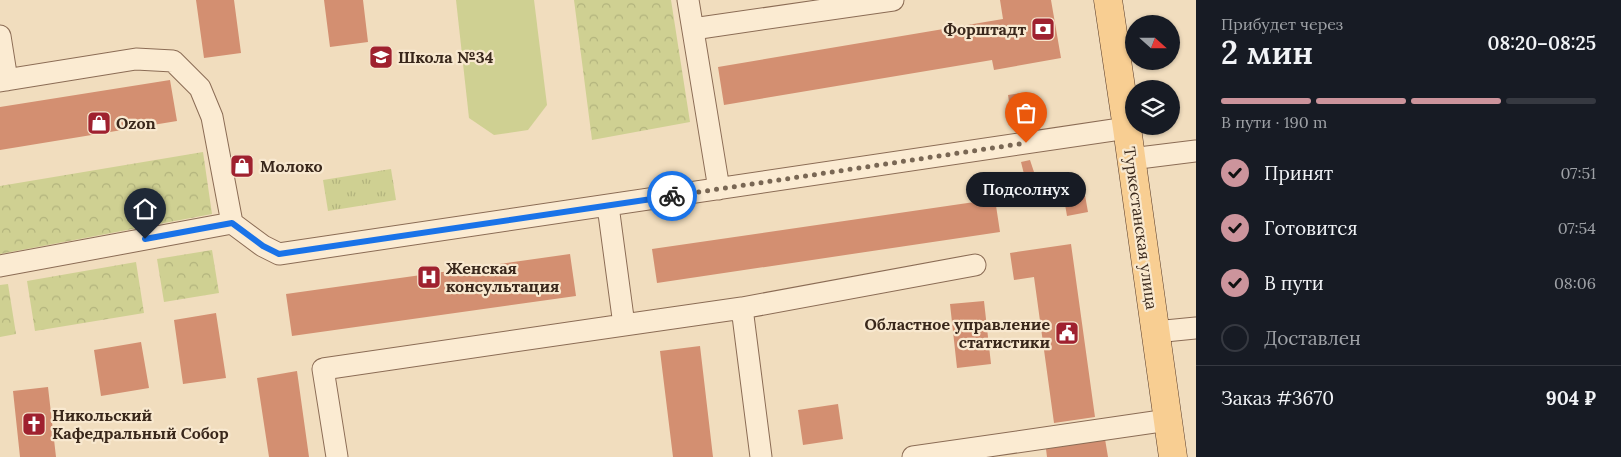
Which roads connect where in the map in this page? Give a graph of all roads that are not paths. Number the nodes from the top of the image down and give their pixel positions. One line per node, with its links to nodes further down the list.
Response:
1 (688, 0): 4 (street)
2 (892, 0): 4 (street)
3 (1108, 0): 7 (main road, Туркестанская улица)
4 (693, 29): 12 (street)
5 (0, 36): 6 (street)
6 (3, 80): 14 (street)
7 (1125, 109)
8 (1125, 128): 12 (street)
9 (1129, 135): 11 (main road, Туркестанская улица)
10 (1196, 151): 11 (street)
11 (1131, 158): 20 (main road, Туркестанская улица)
12 (719, 189): 13 (street)
13 (608, 206): 14 (street); 18 (street)
14 (232, 223): 16 (street)
15 (975, 265): 17 (street)
16 (0, 266)
17 (742, 308): 18 (street); 23 (street)
18 (624, 326): 22 (street)
19 (1196, 328): 20 (street)
20 (1155, 332): 21 (main road, Туркестанская улица)
21 (1168, 420): 24 (street); 25 (main road, Туркестанская улица)
22 (337, 457)
23 (761, 457)
24 (914, 457)
25 (1173, 457)

